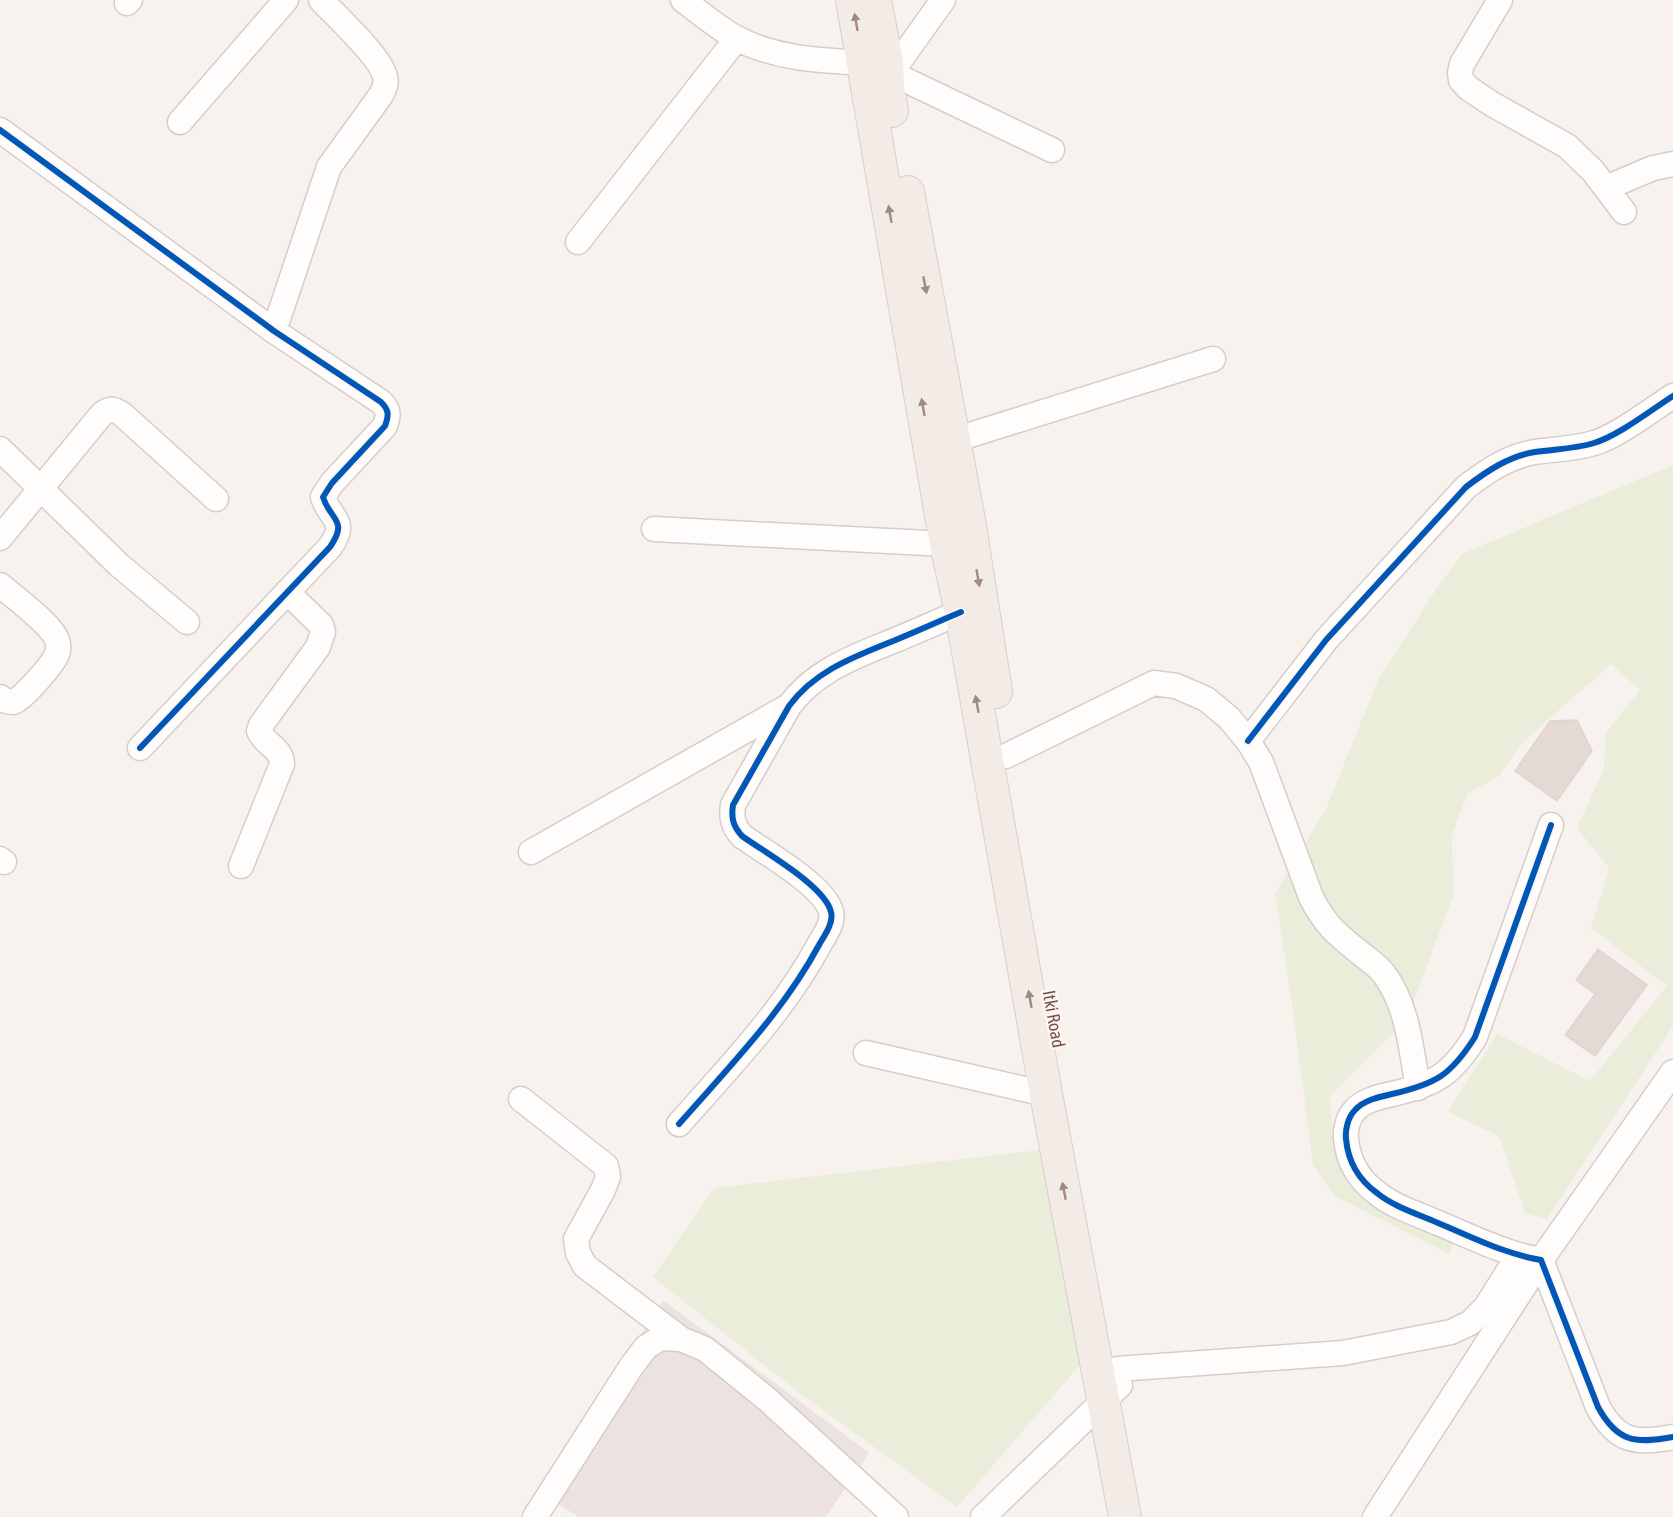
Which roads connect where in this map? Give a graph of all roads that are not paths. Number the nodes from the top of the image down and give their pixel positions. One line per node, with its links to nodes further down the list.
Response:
1 (286, 0): 10 (street)
2 (321, 0): 17 (street)
3 (683, 0): 8 (street)
4 (852, 0): 9 (main road, one-way to 4)
5 (875, 0): 9 (main road)
6 (943, 0): 9 (street)
7 (1500, 0): 14 (street)
8 (737, 38): 9 (street); 16 (street)
9 (882, 72): 12 (street); 21 (main road)
10 (180, 122)
11 (0, 130): 17 (street)
12 (1052, 150)
13 (1673, 164): 14 (street)
14 (1606, 188): 15 (street)
15 (1624, 212)
16 (578, 242)
17 (274, 331): 28 (street)
18 (1213, 359): 21 (street)
19 (1673, 396): 33 (street)
20 (0, 449): 22 (street)
21 (948, 455): 24 (main road)
22 (40, 489): 23 (street); 26 (street); 30 (street)
23 (216, 499)
24 (953, 528): 25 (street); 29 (main road); 35 (main road, Itki Road, one-way to 35)
25 (654, 529)
26 (0, 538)
27 (0, 585): 31 (street)
28 (287, 592): 34 (street); 38 (street)
29 (961, 612): 32 (street); 42 (main road, one-way to 29)
30 (188, 622)
31 (0, 697)
32 (789, 706): 37 (street); 44 (street)
33 (1248, 741): 35 (street); 41 (street)
34 (140, 748)
35 (1006, 756): 47 (main road, Itki Road)
36 (1551, 825): 41 (street)
37 (531, 852)
38 (241, 866)
39 (866, 1053): 42 (street)
40 (1673, 1072): 45 (street)
41 (1418, 1088): 45 (street)
42 (1046, 1094): 47 (main road, one-way to 42)
43 (521, 1099): 46 (street)
44 (679, 1125)
45 (1530, 1258): 47 (street); 48 (street); 54 (street)
46 (681, 1339): 49 (street); 50 (street)
47 (1113, 1385): 51 (street); 52 (main road); 53 (main road, Itki Road)
48 (1673, 1437)
49 (536, 1517)
50 (896, 1517)
51 (983, 1517)
52 (1125, 1517)
53 (1144, 1517)
54 (1375, 1517)

